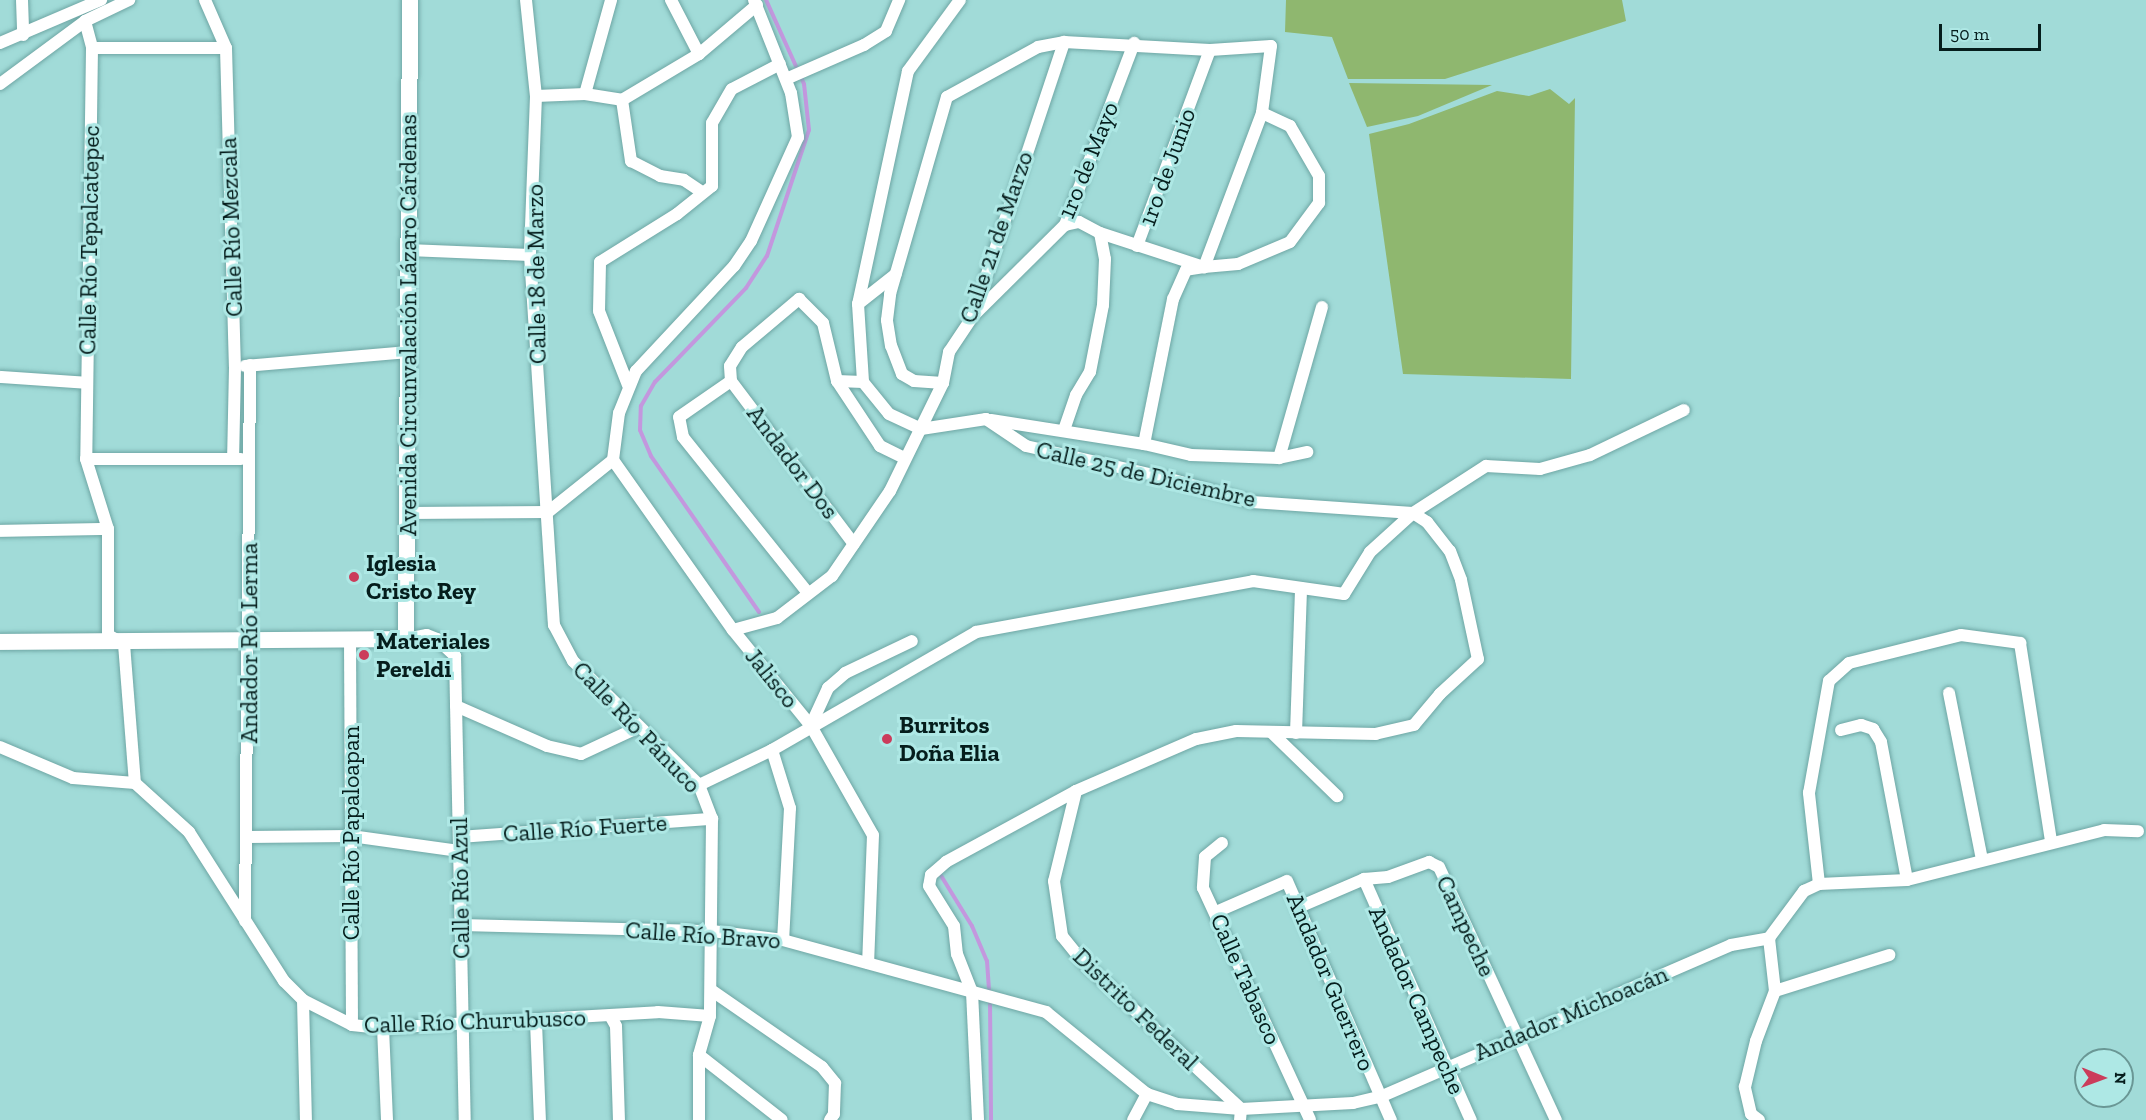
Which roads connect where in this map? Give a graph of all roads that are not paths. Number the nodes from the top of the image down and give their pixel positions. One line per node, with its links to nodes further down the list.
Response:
1 (22, 0): 13 (street)
2 (101, 0): 13 (street)
3 (129, 0): 12 (street)
4 (205, 0): 18 (street, Calle Río Mezcala)
5 (410, 0): 32 (street, Avenida Circunvalación Lázaro Cárdenas)
6 (526, 0): 25 (street, Calle 18 de Marzo)
7 (611, 0): 24 (street)
8 (671, 0): 20 (street)
9 (899, 0): 22 (street)
10 (960, 0): 36 (street)
11 (755, 3): 20 (street); 21 (street)
12 (85, 21): 17 (street, Calle Río Tepalcatepec); 23 (street)
13 (23, 35): 14 (street)
14 (0, 42)
15 (1064, 42): 16 (street); 35 (street); 38 (street, Calle 21 de Marzo)
16 (1134, 43): 19 (street); 29 (street, 1ro de Mayo)
17 (92, 48): 18 (street); 46 (street, Calle Río Tepalcatepec)
18 (226, 48): 41 (street, Calle Río Mezcala)
19 (1210, 50): 27 (street); 31 (street, 1ro de Junio)
20 (699, 54): 26 (street)
21 (780, 64): 22 (street); 28 (street)
22 (789, 77): 48 (street)
23 (0, 84)
24 (585, 94): 25 (street); 26 (street)
25 (536, 96): 33 (street, Calle 18 de Marzo)
26 (622, 100): 28 (street)
27 (1262, 113): 34 (street); 34 (street)
28 (702, 192): 48 (street)
29 (1065, 225): 30 (street, 1ro de Junio); 38 (street, 1ro de Mayo)
30 (1100, 233): 31 (street, 1ro de Junio); 52 (street)
31 (1137, 246): 34 (street)
32 (408, 250): 33 (street); 39 (street, Avenida Circunvalación Lázaro Cárdenas)
33 (530, 255): 61 (street, Calle 18 de Marzo)
34 (1204, 267): 53 (street)
35 (896, 274): 36 (street); 47 (street)
36 (858, 304): 45 (street)
37 (1322, 307): 56 (street)
38 (973, 316): 47 (street, Calle 21 de Marzo)
39 (408, 352): 40 (street); 62 (street, Avenida Circunvalación Lázaro Cárdenas)
40 (250, 365): 41 (street); 59 (street, Andador Río Lerma)
41 (235, 367): 58 (street, Calle Río Mezcala)
42 (0, 377): 46 (street)
43 (731, 381): 44 (street); 66 (street, Andador Dos); 68 (street)
44 (837, 381): 45 (street); 55 (street)
45 (862, 382): 51 (street)
46 (87, 383): 57 (street, Calle Río Tepalcatepec)
47 (943, 383): 51 (street, Calle 21 de Marzo)
48 (628, 385): 60 (street)
49 (1684, 410): 63 (street)
50 (986, 419): 51 (street); 52 (street); 63 (street, Calle 25 de Diciembre)
51 (921, 429): 55 (street, Calle 21 de Marzo)
52 (1064, 430): 53 (street)
53 (1144, 444): 56 (street)
54 (1307, 452): 56 (street)
55 (905, 458): 66 (street, Calle 21 de Marzo)
56 (1279, 458)
57 (86, 459): 58 (street); 64 (street, Calle Río Tepalcatepec)
58 (233, 459): 59 (street)
59 (250, 459): 74 (street, Andador Río Lerma)
60 (613, 460): 61 (street); 69 (street, Jalisco)
61 (548, 512): 62 (street); 78 (street, Calle Río Pánuco)
62 (407, 513): 70 (street, Avenida Circunvalación Lázaro Cárdenas)
63 (1413, 513): 67 (street); 82 (street)
64 (108, 529): 65 (street); 75 (street, Calle Río Tepalcatepec)
65 (0, 531)
66 (854, 544): 68 (street, Calle 21 de Marzo)
67 (1301, 588): 79 (street); 82 (street)
68 (808, 593): 69 (street, Calle 21 de Marzo)
69 (734, 629): 79 (street, Jalisco)
70 (406, 639): 71 (street); 77 (street, Calle Río Azul)
71 (350, 641): 74 (street); 91 (street, Calle Río Papaloapan)
72 (912, 641): 79 (street)
73 (0, 642): 75 (street)
74 (250, 642): 75 (street); 92 (street, Andador Río Lerma)
75 (124, 644): 85 (street)
76 (1949, 693): 97 (street)
77 (456, 706): 78 (street); 93 (street, Calle Río Azul)
78 (639, 726): 86 (street, Calle Río Pánuco)
79 (811, 726): 84 (street); 109 (street, Jalisco)
80 (1841, 730): 99 (street)
81 (1272, 733): 82 (street); 87 (street); 88 (street)
82 (1296, 733)
83 (0, 747): 85 (street)
84 (772, 750): 86 (street); 107 (street)
85 (135, 783): 103 (street, Calle Río Churubusco)
86 (699, 785): 89 (street, Calle Río Pánuco)
87 (1076, 791): 112 (street); 127 (street, Distrito Federal)
88 (1337, 796)
89 (712, 819): 93 (street, Calle Río Fuerte); 105 (street, Calle Río Pánuco)
90 (2138, 831): 94 (street)
91 (351, 836): 92 (street); 96 (street); 118 (street, Calle Río Papaloapan)
92 (247, 837): 103 (street, Andador Río Lerma)
93 (459, 837): 96 (street, Calle Río Azul)
94 (2051, 842): 97 (street); 100 (street)
95 (1222, 843): 102 (street, Calle Tabasco)
96 (459, 851): 104 (street, Calle Río Azul)
97 (1983, 860): 99 (street)
98 (1364, 879): 101 (street, Campeche); 121 (street, Campeche); 123 (street, Andador Campeche)
99 (1907, 880): 100 (street)
100 (1819, 884): 106 (street)
101 (1299, 907): 102 (street, Andador Guerrero); 125 (street, Andador Guerrero)
102 (1216, 912): 126 (street, Calle Tabasco)
103 (245, 921): 113 (street, Calle Río Churubusco)
104 (461, 925): 105 (street, Calle Río Bravo); 119 (street, Calle Río Azul)
105 (712, 931): 107 (street, Calle Río Bravo); 110 (street, Calle Río Pánuco)
106 (1769, 938): 111 (street); 121 (street, Andador Michoacán)
107 (783, 940): 109 (street, Calle Río Bravo)
108 (1889, 955): 111 (street)
109 (868, 963): 112 (street, Calle Río Bravo)
110 (711, 990): 115 (street, Calle Río Pánuco); 128 (street)
111 (1775, 991): 142 (street)
112 (975, 993): 114 (street, Calle Río Bravo); 136 (street)
113 (303, 1000): 118 (street, Calle Río Churubusco); 129 (street)
114 (1010, 1002): 124 (street, Andador Michoacán)
115 (710, 1016): 116 (street, Calle Río Churubusco); 122 (street, Calle Río Pánuco)
116 (611, 1017): 117 (street, Calle Río Churubusco); 133 (street)
117 (536, 1022): 119 (street, Calle Río Churubusco); 132 (street)
118 (352, 1025): 120 (street, Calle Río Churubusco)
119 (463, 1025): 120 (street, Calle Río Churubusco); 131 (street, Calle Río Azul)
120 (383, 1028): 130 (street)
121 (1516, 1035): 123 (street, Andador Michoacán); 141 (street, Campeche)
122 (699, 1055): 134 (street, Calle Río Pánuco); 135 (street)
123 (1445, 1067): 125 (street, Andador Michoacán); 140 (street, Andador Campeche)
124 (1147, 1094): 127 (street, Andador Michoacán); 137 (street)
125 (1380, 1097): 126 (street, Andador Michoacán); 139 (street, Andador Guerrero)
126 (1301, 1103): 127 (street, Andador Michoacán); 138 (street, Calle Tabasco)
127 (1241, 1114)
128 (832, 1117)
129 (306, 1120)
130 (387, 1120)
131 (465, 1120)
132 (540, 1120)
133 (620, 1120)
134 (699, 1120)
135 (782, 1120)
136 (978, 1120)
137 (1133, 1120)
138 (1310, 1120)
139 (1391, 1120)
140 (1471, 1120)
141 (1556, 1120)
142 (1760, 1120)

